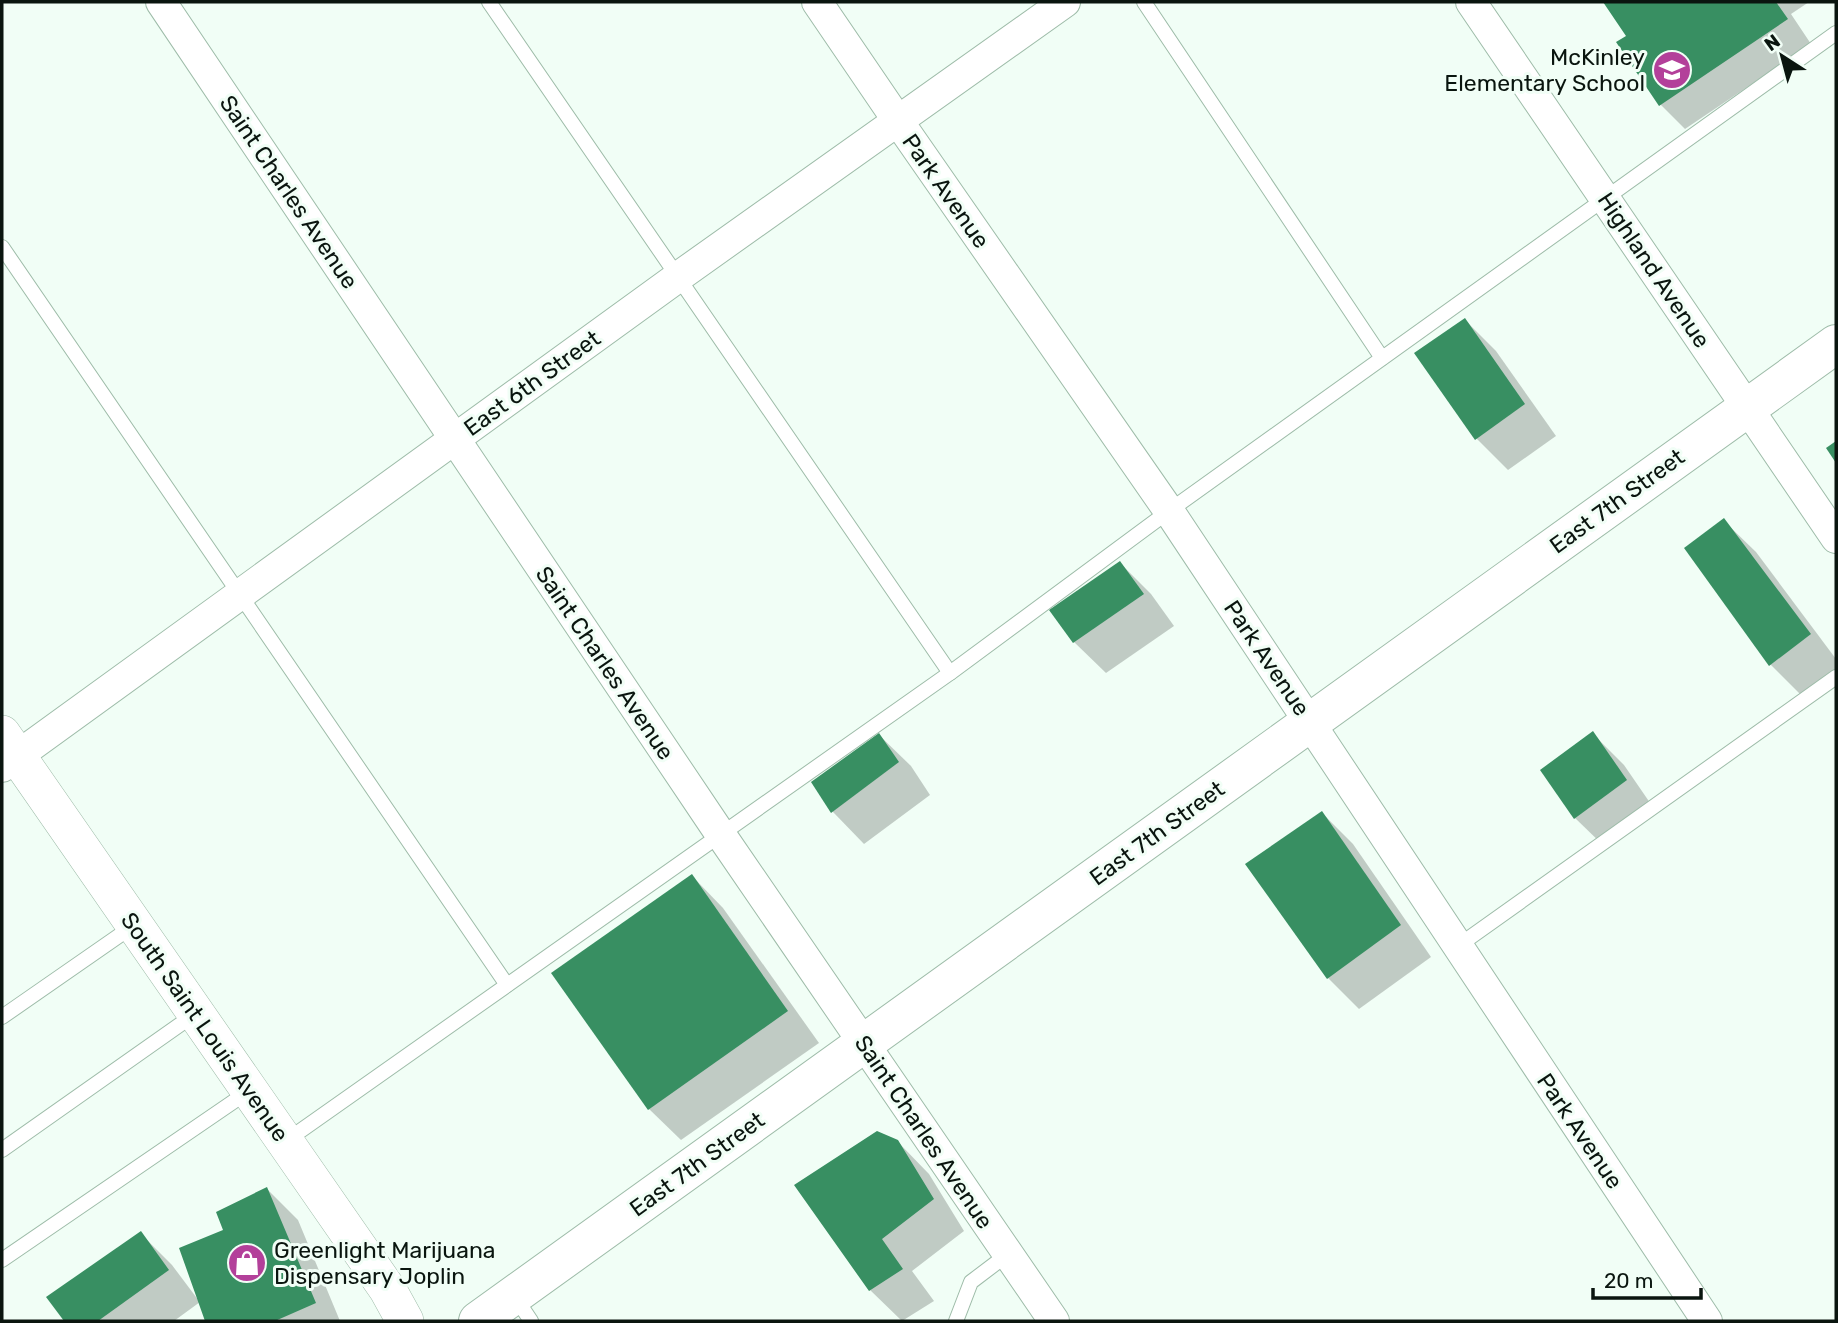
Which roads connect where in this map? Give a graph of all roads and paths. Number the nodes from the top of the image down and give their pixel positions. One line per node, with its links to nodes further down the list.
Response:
1 (161, 2): 15 (street, Saint Charles Avenue)
2 (489, 2): 11 (lane)
3 (817, 2): 8 (street, Park Avenue)
4 (1065, 2): 8 (street, East 6th Street)
5 (1144, 2): 13 (lane)
6 (1471, 2): 9 (street, Highland Avenue)
7 (1836, 33): 9 (lane)
8 (898, 121): 11 (street, East 6th Street); 16 (street, Park Avenue)
9 (1605, 197): 13 (lane); 14 (street, Highland Avenue)
10 (2, 247): 18 (lane)
11 (678, 277): 15 (street, East 6th Street); 19 (lane)
12 (1836, 344): 14 (main road, East 7th Street)
13 (1382, 358): 16 (lane)
14 (1747, 407): 17 (street, Highland Avenue); 21 (main road, East 7th Street)
15 (455, 439): 18 (street, East 6th Street); 23 (street, Saint Charles Avenue)
16 (1169, 511): 19 (lane); 21 (street, Park Avenue)
17 (1836, 538)
18 (240, 594): 22 (street, East 6th Street); 26 (lane)
19 (950, 673): 23 (lane)
20 (1836, 677): 25 (lane)
21 (1309, 723): 25 (street, Park Avenue); 29 (main road, East 7th Street)
22 (7, 753): 24 (street, South Saint Louis Avenue)
23 (721, 835): 26 (lane); 29 (street, Saint Charles Avenue)
24 (134, 925): 27 (street, South Saint Louis Avenue); 28 (lane)
25 (1458, 946): 40 (street, Park Avenue)
26 (507, 985): 31 (lane)
27 (196, 1013): 30 (street, South Saint Louis Avenue); 32 (lane)
28 (2, 1017)
29 (864, 1045): 33 (street, Saint Charles Avenue); 35 (main road, East 7th Street)
30 (249, 1091): 31 (street, South Saint Louis Avenue); 34 (lane)
31 (285, 1142): 36 (street, South Saint Louis Avenue)
32 (2, 1150)
33 (1008, 1254): 38 (lane); 39 (street, Saint Charles Avenue)
34 (2, 1260)
35 (523, 1308): 37 (main road, East 7th Street)
36 (405, 1321)
37 (478, 1321)
38 (956, 1321)
39 (1054, 1321)
40 (1707, 1321)

